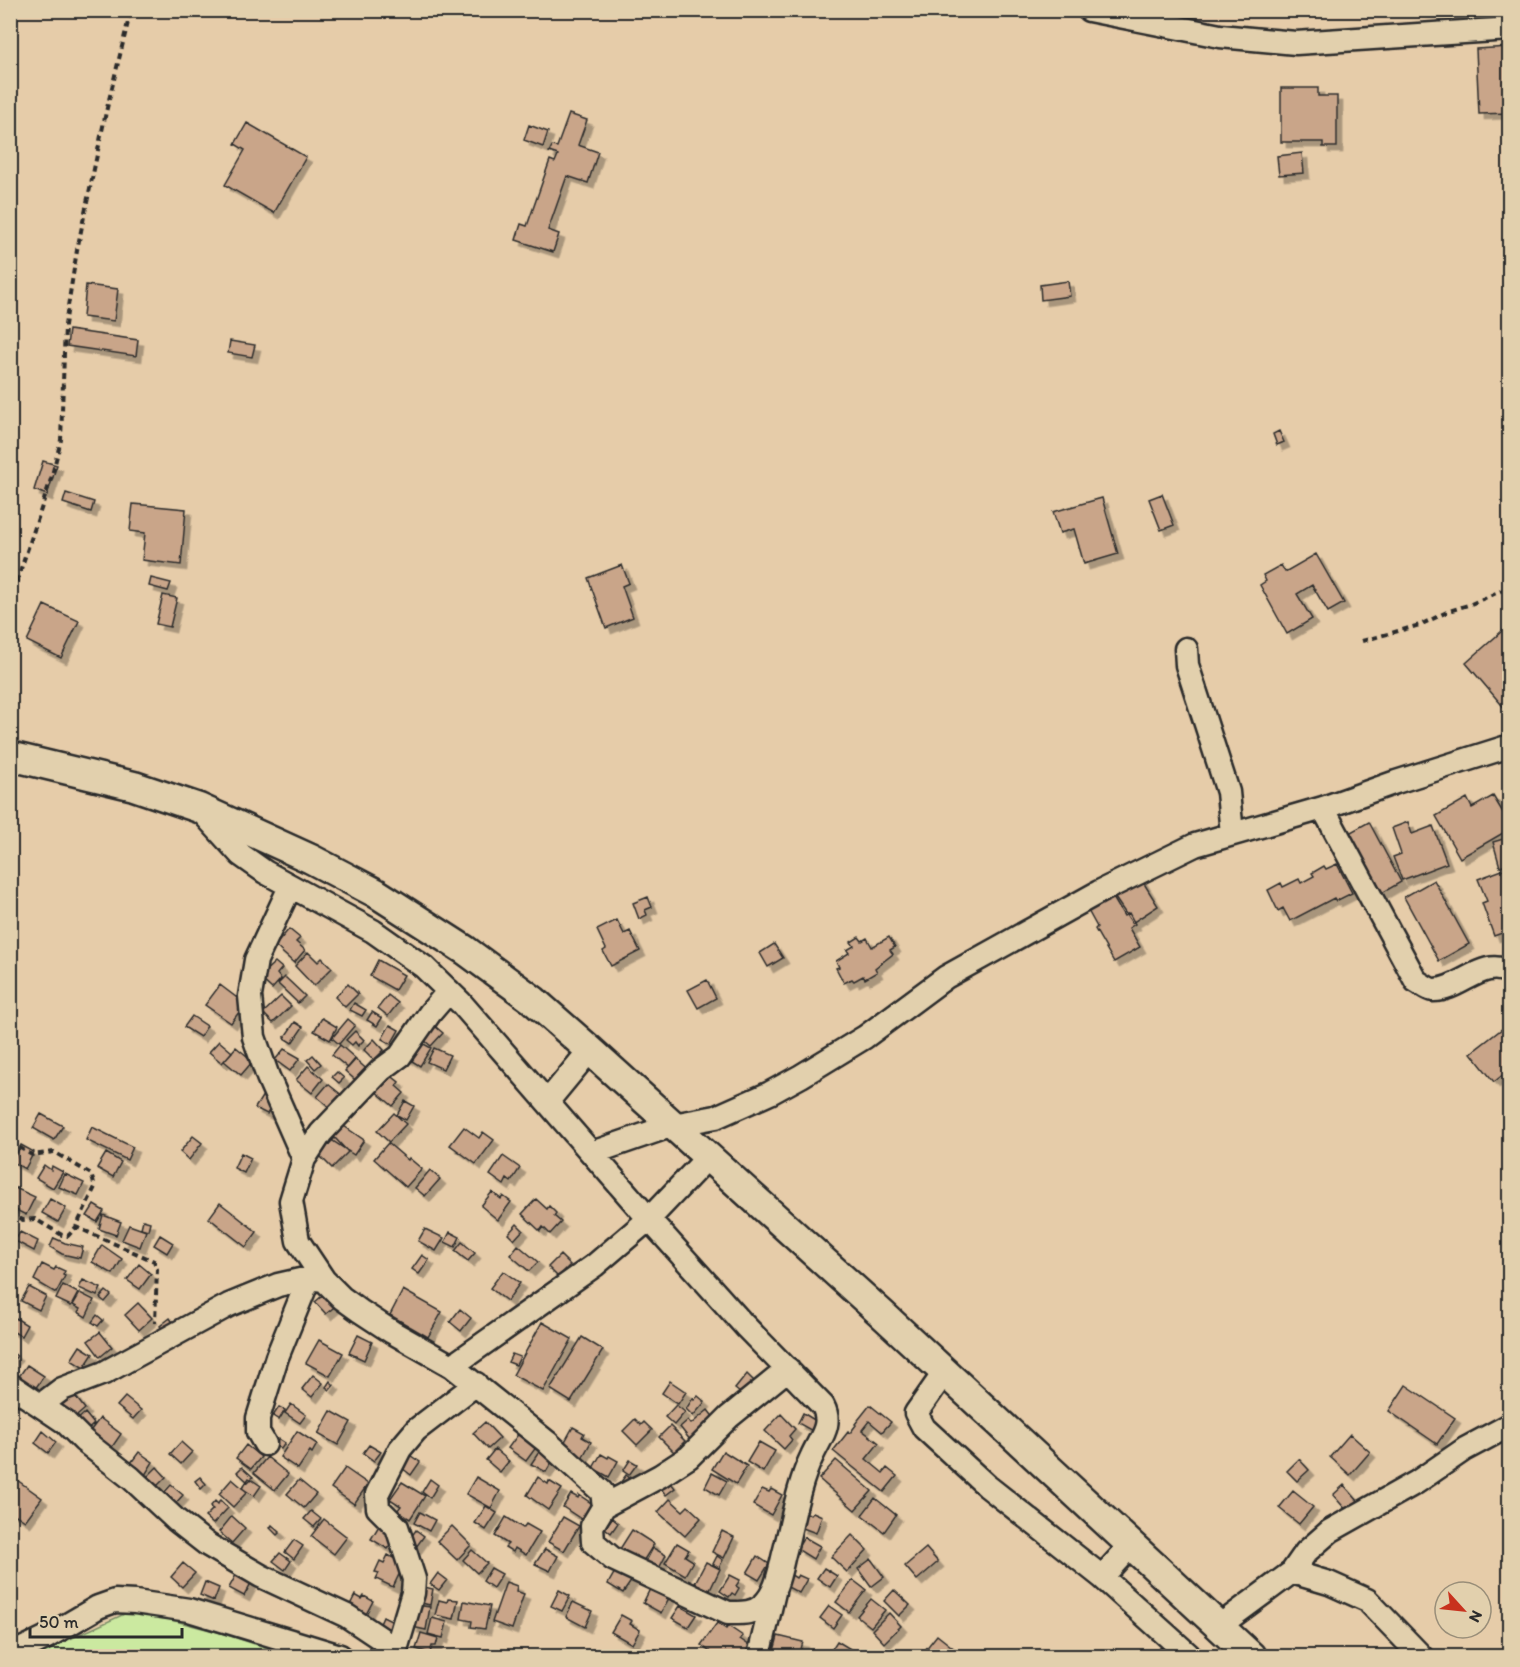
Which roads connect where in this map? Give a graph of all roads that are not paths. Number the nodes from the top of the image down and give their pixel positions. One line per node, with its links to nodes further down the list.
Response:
1 (1089, 10): 2 (street)
2 (1509, 29)
3 (1186, 649): 8 (street)
4 (1509, 746): 7 (street)
5 (10, 756): 6 (main road)
6 (199, 808): 9 (street); 12 (main road)
7 (1323, 808): 8 (street); 10 (street)
8 (1232, 834): 14 (street)
9 (290, 887): 11 (street); 17 (street)
10 (1509, 973)
11 (449, 992): 13 (street); 17 (street)
12 (590, 1050): 13 (street); 14 (main road)
13 (548, 1101): 15 (street)
14 (673, 1125): 15 (street); 16 (main road)
15 (592, 1153): 18 (street)
16 (708, 1157): 18 (street); 22 (main road)
17 (304, 1159): 19 (street)
18 (649, 1219): 20 (street); 21 (street)
19 (317, 1279): 20 (street); 25 (street); 27 (street)
20 (452, 1366): 23 (street)
21 (788, 1370): 28 (street); 32 (street)
22 (945, 1374): 29 (main road); 31 (street)
23 (476, 1384): 28 (street); 35 (street)
24 (10, 1385): 25 (street)
25 (41, 1405): 35 (street)
26 (1509, 1425): 30 (street)
27 (265, 1444)
28 (604, 1506): 32 (street)
29 (1131, 1545): 31 (street); 33 (main road)
30 (1292, 1572): 33 (street); 40 (street)
31 (1102, 1577): 38 (street)
32 (775, 1588): 37 (street)
33 (1219, 1626): 39 (main road)
34 (10, 1655): 36 (street)
35 (395, 1655)
36 (340, 1656)
37 (759, 1656)
38 (1190, 1656)
39 (1251, 1656)
40 (1421, 1656)

